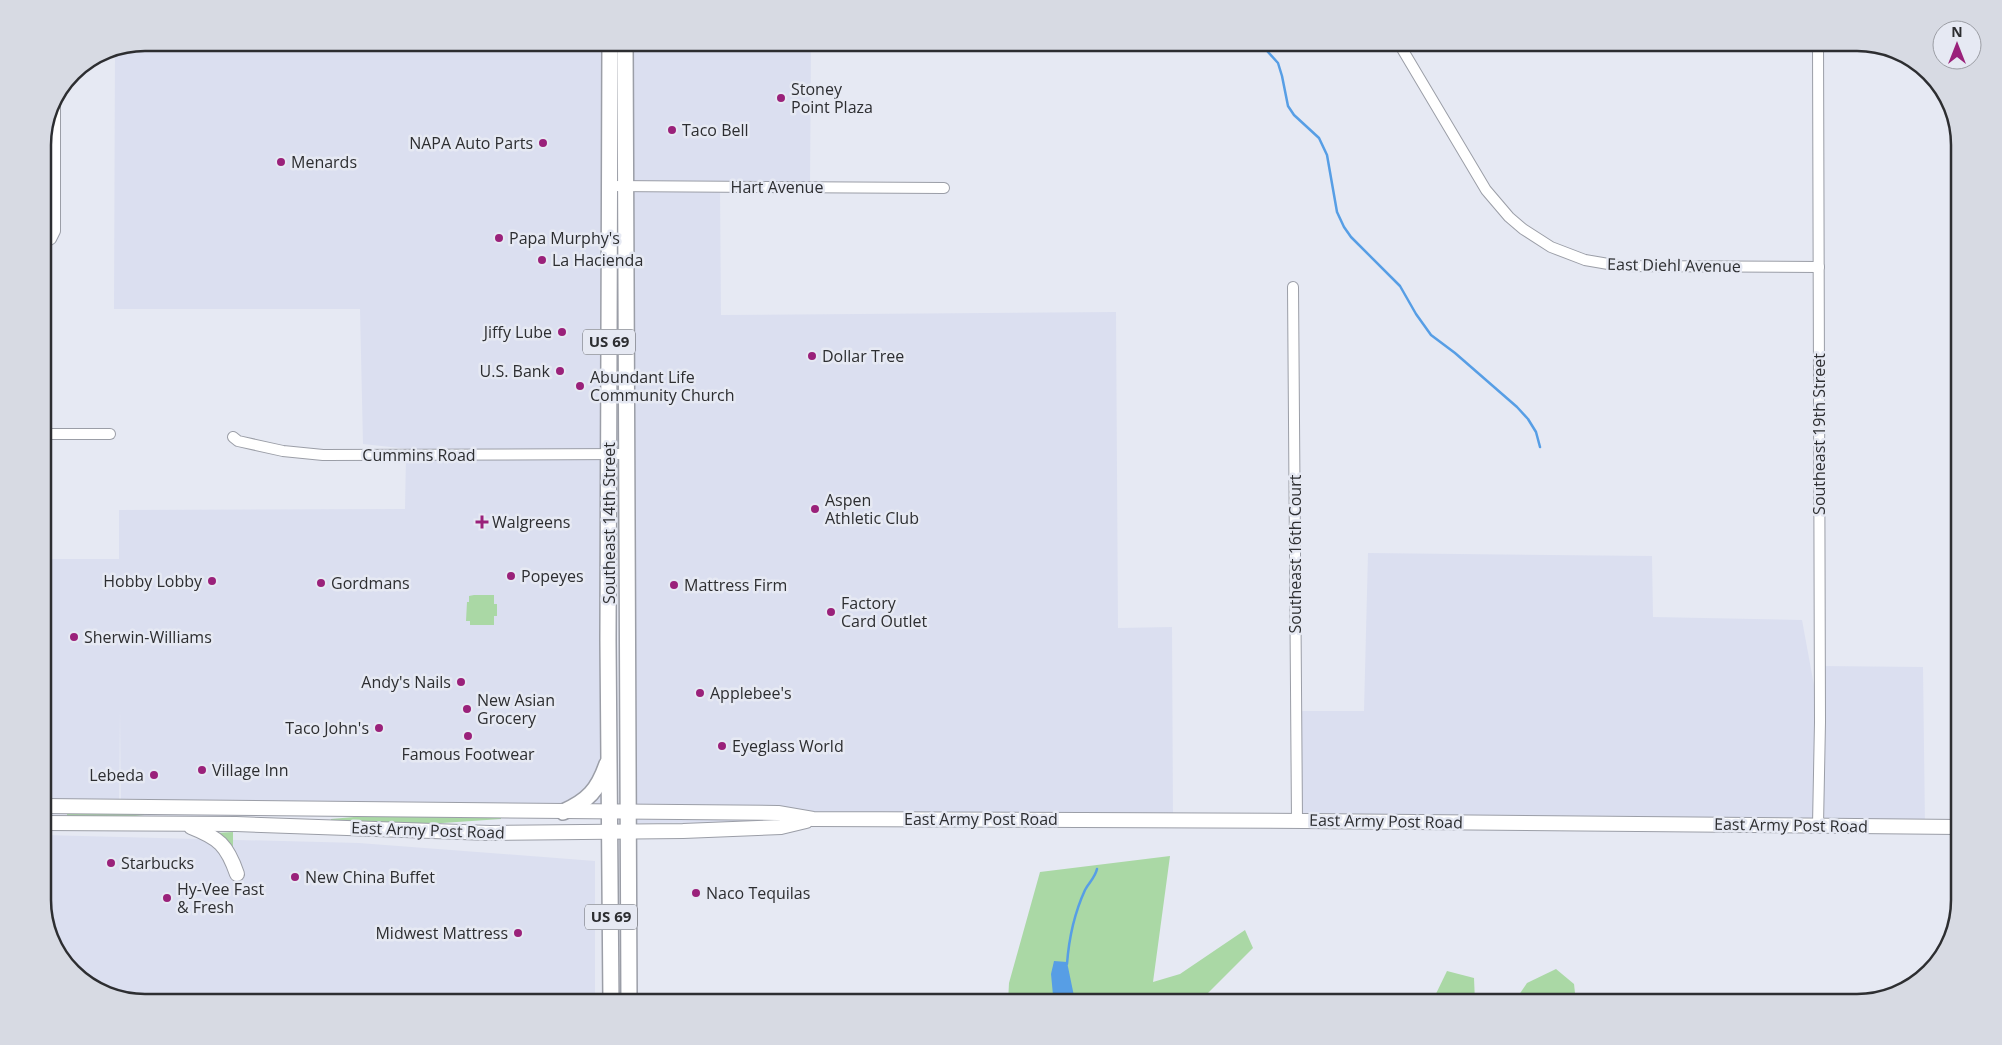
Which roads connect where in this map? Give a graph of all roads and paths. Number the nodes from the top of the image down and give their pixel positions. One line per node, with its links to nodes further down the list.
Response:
1 (610, 51): 6 (main road, Southeast 14th Street / US 69)
2 (625, 51): 7 (main road, Southeast 14th Street / US 69)
3 (1403, 51): 10 (street, East Diehl Avenue)
4 (1818, 51): 10 (street, Southeast 19th Street)
5 (55, 119): 9 (street)
6 (610, 186): 7 (street, Hart Avenue); 15 (main road, Southeast 14th Street / US 69)
7 (626, 186): 8 (street, Hart Avenue); 16 (main road, Southeast 14th Street / US 69)
8 (944, 188)
9 (51, 236)
10 (1819, 267): 28 (street, Southeast 19th Street)
11 (1293, 287): 25 (street, Southeast 16th Court)
12 (51, 434): 13 (street)
13 (110, 434)
14 (233, 437): 15 (street, Cummins Road)
15 (609, 454): 16 (street, Cummins Road); 17 (main road, Southeast 14th Street / US 69)
16 (626, 454): 22 (main road, Southeast 14th Street / US 69)
17 (610, 756): 20 (main road); 21 (main road, Southeast 14th Street / US 69)
18 (51, 806): 19 (main road, East Army Post Road)
19 (62, 806): 20 (main road, East Army Post Road); 23 (main road)
20 (563, 812): 21 (main road, East Army Post Road)
21 (611, 812): 22 (main road, East Army Post Road); 30 (main road, Southeast 14th Street / US 69)
22 (628, 812): 24 (main road, East Army Post Road); 31 (main road, Southeast 14th Street / US 69)
23 (51, 814)
24 (813, 819): 25 (main road, East Army Post Road); 31 (main road, East Army Post Road)
25 (1296, 821): 28 (main road, East Army Post Road)
26 (51, 823): 27 (main road, East Army Post Road)
27 (183, 824): 30 (main road, East Army Post Road); 32 (main road)
28 (1818, 826): 29 (main road, East Army Post Road)
29 (1951, 827)
30 (611, 832): 31 (main road, East Army Post Road); 33 (main road, Southeast 14th Street / US 69)
31 (628, 832): 34 (main road, Southeast 14th Street / US 69)
32 (237, 874)
33 (611, 994)
34 (629, 994)

